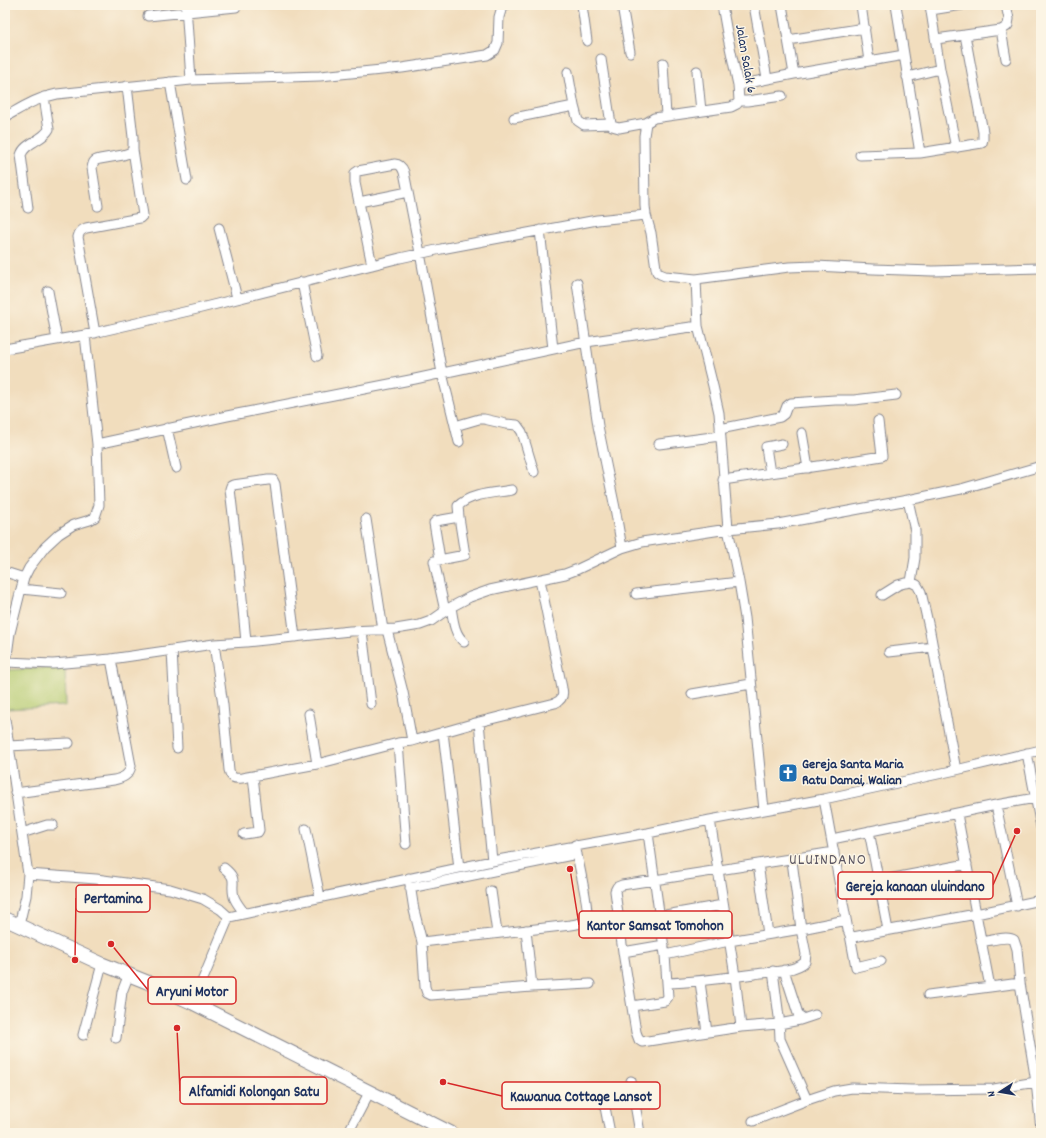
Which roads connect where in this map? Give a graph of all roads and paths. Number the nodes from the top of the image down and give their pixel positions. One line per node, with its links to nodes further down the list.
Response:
1 (506, 5): 33 (street)
2 (582, 5): 20 (street)
3 (622, 5): 21 (street)
4 (722, 5): 35 (street, Jalan Salak 6)
5 (754, 5): 32 (street)
6 (782, 5): 19 (street)
7 (861, 5): 15 (street)
8 (896, 5): 22 (street)
9 (962, 5): 12 (street)
10 (1006, 5): 16 (street)
11 (236, 7): 13 (street)
12 (931, 7): 18 (street)
13 (186, 9): 14 (street); 33 (street)
14 (148, 16)
15 (865, 28): 19 (street); 25 (street)
16 (1001, 30): 17 (street); 24 (street)
17 (965, 35): 18 (street); 47 (street)
18 (936, 39): 27 (street)
19 (788, 40): 30 (street)
20 (587, 41)
21 (630, 52)
22 (904, 55): 25 (street); 31 (street)
23 (600, 59): 46 (street)
24 (1006, 59)
25 (869, 61): 30 (street)
26 (663, 63): 42 (street)
27 (940, 69): 31 (street); 47 (street)
28 (697, 71): 41 (street)
29 (568, 72): 40 (street)
30 (794, 74): 32 (street)
31 (907, 77): 49 (street)
32 (766, 79): 35 (street)
33 (191, 80): 34 (street)
34 (170, 82): 36 (street); 51 (street)
35 (738, 85): 39 (street, Jalan Salak 6)
36 (127, 86): 38 (street); 48 (street)
37 (782, 96): 39 (street)
38 (44, 97): 43 (street); 55 (street)
39 (739, 101): 41 (street, Jalan Salak 6)
40 (574, 106): 44 (street); 46 (street, Jalan Salak 6)
41 (701, 111): 42 (street, Jalan Salak 6)
42 (666, 116): 45 (street, Jalan Salak 6)
43 (5, 117)
44 (514, 118)
45 (646, 123): 46 (street, Jalan Salak 6); 56 (street)
46 (611, 124)
47 (956, 148): 49 (street)
48 (132, 150): 54 (street); 68 (street)
49 (920, 154): 50 (street)
50 (860, 155)
51 (187, 180)
52 (408, 192): 53 (street); 53 (street); 59 (street)
53 (359, 202): 60 (street)
54 (98, 206)
55 (28, 208)
56 (646, 216): 58 (street); 62 (street)
57 (219, 228): 66 (street)
58 (540, 230): 59 (street); 72 (street)
59 (420, 253): 60 (street); 74 (street)
60 (372, 264): 63 (street)
61 (1041, 268): 62 (street)
62 (696, 278): 67 (street)
63 (302, 282): 66 (street); 73 (street)
64 (577, 283): 70 (street)
65 (48, 292): 69 (street)
66 (237, 298): 68 (street)
67 (698, 326): 70 (street); 79 (street)
68 (90, 334): 69 (street); 82 (street)
69 (57, 340): 71 (street)
70 (586, 342): 72 (street); 96 (street)
71 (5, 349)
72 (553, 349): 74 (street)
73 (317, 356)
74 (442, 373): 77 (street); 78 (street)
75 (896, 395): 79 (street)
76 (878, 421): 87 (street)
77 (455, 426): 81 (street); 88 (street)
78 (167, 428): 82 (street); 86 (street)
79 (720, 432): 83 (street); 90 (street)
80 (802, 433): 87 (street)
81 (459, 442)
82 (97, 444): 99 (street)
83 (659, 444)
84 (782, 444): 89 (street)
85 (1041, 466): 92 (street)
86 (176, 468)
87 (808, 468): 89 (street)
88 (534, 472)
89 (770, 473): 90 (street)
90 (723, 480): 95 (street)
91 (512, 490): 93 (street)
92 (908, 500): 95 (street); 102 (street)
93 (459, 517): 97 (street); 97 (street)
94 (366, 519): 108 (street)
95 (728, 529): 96 (street); 101 (street)
96 (622, 548): 100 (street)
97 (440, 560): 107 (street)
98 (5, 572): 99 (street)
99 (24, 578): 103 (street)
100 (540, 580): 107 (street); 125 (street)
101 (739, 582): 105 (street); 120 (street)
102 (911, 582): 106 (street); 115 (street)
103 (21, 588): 104 (street); 110 (street)
104 (61, 592)
105 (636, 594)
106 (882, 595)
107 (448, 609): 108 (street); 113 (street)
108 (385, 630): 109 (street); 127 (street)
109 (362, 631): 111 (street); 122 (street)
110 (8, 632): 119 (street)
111 (295, 637): 112 (street); 112 (street)
112 (246, 642): 114 (street)
113 (464, 642)
114 (214, 644): 116 (street); 136 (street)
115 (933, 647): 117 (street); 135 (street)
116 (172, 650): 118 (street); 131 (street)
117 (889, 652)
118 (111, 659): 119 (street); 137 (street)
119 (6, 666)
120 (751, 684): 121 (street); 141 (street)
121 (692, 694)
122 (371, 704)
123 (309, 714): 134 (street)
124 (5, 719): 130 (street)
125 (479, 722): 126 (street); 156 (street)
126 (443, 732): 127 (street); 160 (street)
127 (412, 741): 128 (street)
128 (398, 743): 134 (street); 152 (street)
129 (69, 744): 130 (street)
130 (8, 746): 137 (street)
131 (177, 748)
132 (1041, 750): 133 (street)
133 (1027, 753): 135 (street); 138 (street)
134 (317, 764): 136 (street)
135 (956, 770): 139 (street)
136 (253, 776): 150 (street)
137 (15, 793): 148 (street)
138 (1038, 798): 140 (street); 145 (street)
139 (824, 799): 141 (street); 151 (street)
140 (996, 805): 142 (street); 170 (street)
141 (764, 810): 143 (street)
142 (957, 814): 147 (street); 158 (street)
143 (710, 820): 149 (street); 161 (street)
144 (53, 825): 148 (street)
145 (1041, 827)
146 (306, 829): 167 (street)
147 (869, 831): 151 (street); 164 (street)
148 (22, 832): 162 (street)
149 (648, 833): 153 (street); 163 (street)
150 (244, 834)
151 (832, 839): 154 (street)
152 (406, 844)
153 (576, 850): 156 (street); 165 (street); 179 (street)
154 (834, 852): 155 (street); 176 (street)
155 (791, 859): 157 (street); 178 (street)
156 (492, 861): 160 (street)
157 (758, 864): 161 (street); 182 (street)
158 (966, 864): 164 (street); 172 (street)
159 (224, 868): 171 (street)
160 (459, 868): 165 (street)
161 (718, 870): 163 (street); 169 (street)
162 (28, 874): 174 (street); 177 (street)
163 (655, 880): 173 (street); 188 (street)
164 (878, 881): 180 (street)
165 (409, 883): 167 (street); 185 (street)
166 (491, 891): 181 (street)
167 (320, 897): 171 (street)
168 (1041, 900): 170 (street)
169 (724, 905): 173 (street); 184 (street)
170 (1017, 906): 172 (street)
171 (244, 913): 174 (street)
172 (976, 914): 180 (street); 186 (street)
173 (660, 916): 187 (street)
174 (229, 917): 203 (street)
175 (5, 919): 177 (highway)
176 (846, 920): 178 (street); 183 (street)
177 (19, 925): 191 (highway)
178 (801, 929): 182 (street); 192 (street)
179 (526, 930): 181 (street); 200 (street)
180 (888, 930): 183 (street)
181 (496, 933): 185 (street)
182 (768, 934): 184 (street)
183 (850, 935): 190 (street)
184 (729, 941): 189 (street); 195 (street)
185 (422, 942): 200 (street)
186 (981, 942): 198 (street); 201 (street)
187 (664, 945): 188 (street); 189 (street)
188 (623, 952): 204 (street)
189 (665, 955): 197 (street)
190 (881, 961)
191 (102, 964): 194 (highway); 210 (street)
192 (784, 970): 193 (street); 206 (street)
193 (773, 971): 195 (street); 207 (street)
194 (129, 974): 203 (highway); 211 (street)
195 (735, 976): 196 (street); 208 (street)
196 (700, 982): 197 (street); 209 (street)
197 (667, 983): 204 (street)
198 (1020, 983): 201 (street); 213 (street)
199 (590, 984): 200 (street)
200 (532, 987)
201 (990, 987): 202 (street)
202 (928, 995)
203 (193, 1003): 214 (highway)
204 (632, 1006): 209 (street)
205 (814, 1015): 206 (street)
206 (800, 1020): 207 (street)
207 (779, 1024): 208 (street); 216 (street)
208 (741, 1027): 209 (street)
209 (707, 1032)
210 (83, 1035)
211 (116, 1038)
212 (631, 1081): 215 (street)
213 (1036, 1082): 216 (street); 218 (street)
214 (370, 1092): 219 (street); 220 (highway)
215 (633, 1094): 221 (street); 222 (street)
216 (808, 1100): 217 (street)
217 (753, 1121)
218 (1041, 1129)
219 (348, 1133)
220 (451, 1133)
221 (610, 1133)
222 (640, 1133)

